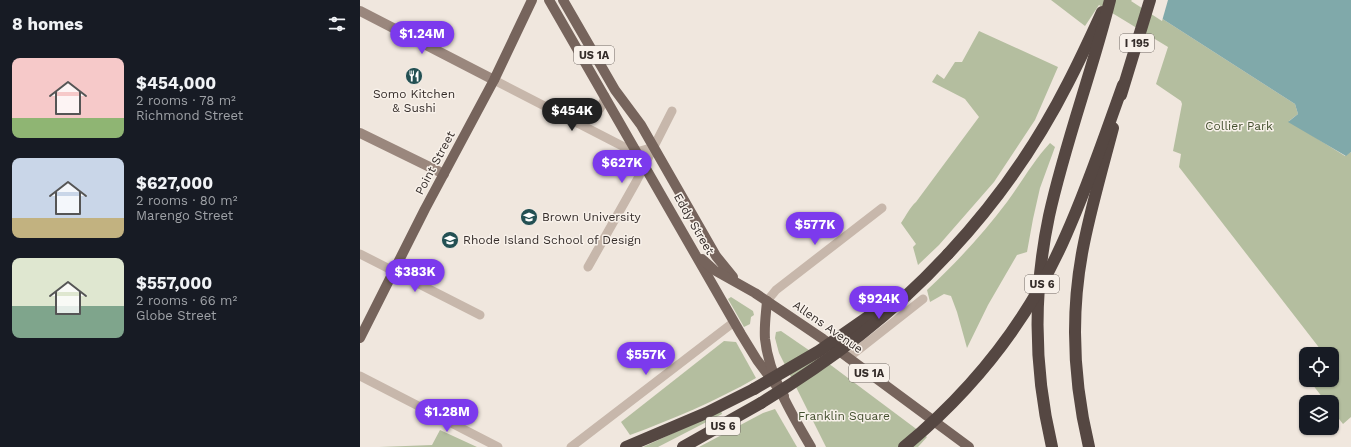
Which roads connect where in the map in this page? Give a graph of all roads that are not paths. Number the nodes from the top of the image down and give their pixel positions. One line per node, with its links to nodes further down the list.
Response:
1 (532, 0): 7 (main road, Point Street)
2 (549, 0): 9 (main road, Eddy Street / US 1A)
3 (563, 0): 13 (main road, Eddy Street / US 1A)
4 (1109, 0): 20 (highway, US 6); 39 (highway, bridge)
5 (1150, 0): 8 (highway, I 195)
6 (360, 11): 7 (street)
7 (494, 80): 11 (street); 16 (main road, Point Street)
8 (1123, 85): 37 (highway, US 6, bridge); 40 (highway, bridge)
9 (605, 96): 11 (street); 14 (main road, Eddy Street / US 1A)
10 (672, 111): 13 (street)
11 (578, 123): 14 (street)
12 (360, 133): 16 (street)
13 (654, 147): 14 (street); 15 (street); 23 (main road, Eddy Street / US 1A)
14 (636, 151): 15 (main road, Eddy Street / US 1A)
15 (644, 165): 18 (main road, Eddy Street / US 1A); 21 (street)
16 (444, 174): 22 (main road, Point Street)
17 (882, 208): 25 (street)
18 (691, 245): 23 (main road, Allens Avenue / US 1A); 27 (main road, Eddy Street)
19 (360, 254): 22 (street)
20 (948, 254): 32 (highway, bridge); 35 (highway, US 6, bridge)
21 (588, 267)
22 (393, 271): 26 (street); 28 (main road, Point Street)
23 (740, 284): 25 (main road, Allens Avenue / US 1A)
24 (923, 299): 29 (street)
25 (767, 301): 29 (main road, Allens Avenue / US 1A); 31 (main road, Eddy Street)
26 (480, 315)
27 (734, 322): 31 (main road, Eddy Street); 34 (street)
28 (360, 338)
29 (848, 358): 38 (main road, Allens Avenue / US 1A)
30 (360, 376): 33 (street)
31 (784, 396): 36 (main road, Eddy Street)
32 (629, 446)
33 (498, 447)
34 (571, 447)
35 (683, 447)
36 (811, 447)
37 (904, 447)
38 (969, 447)
39 (1052, 447)
40 (1089, 447)

